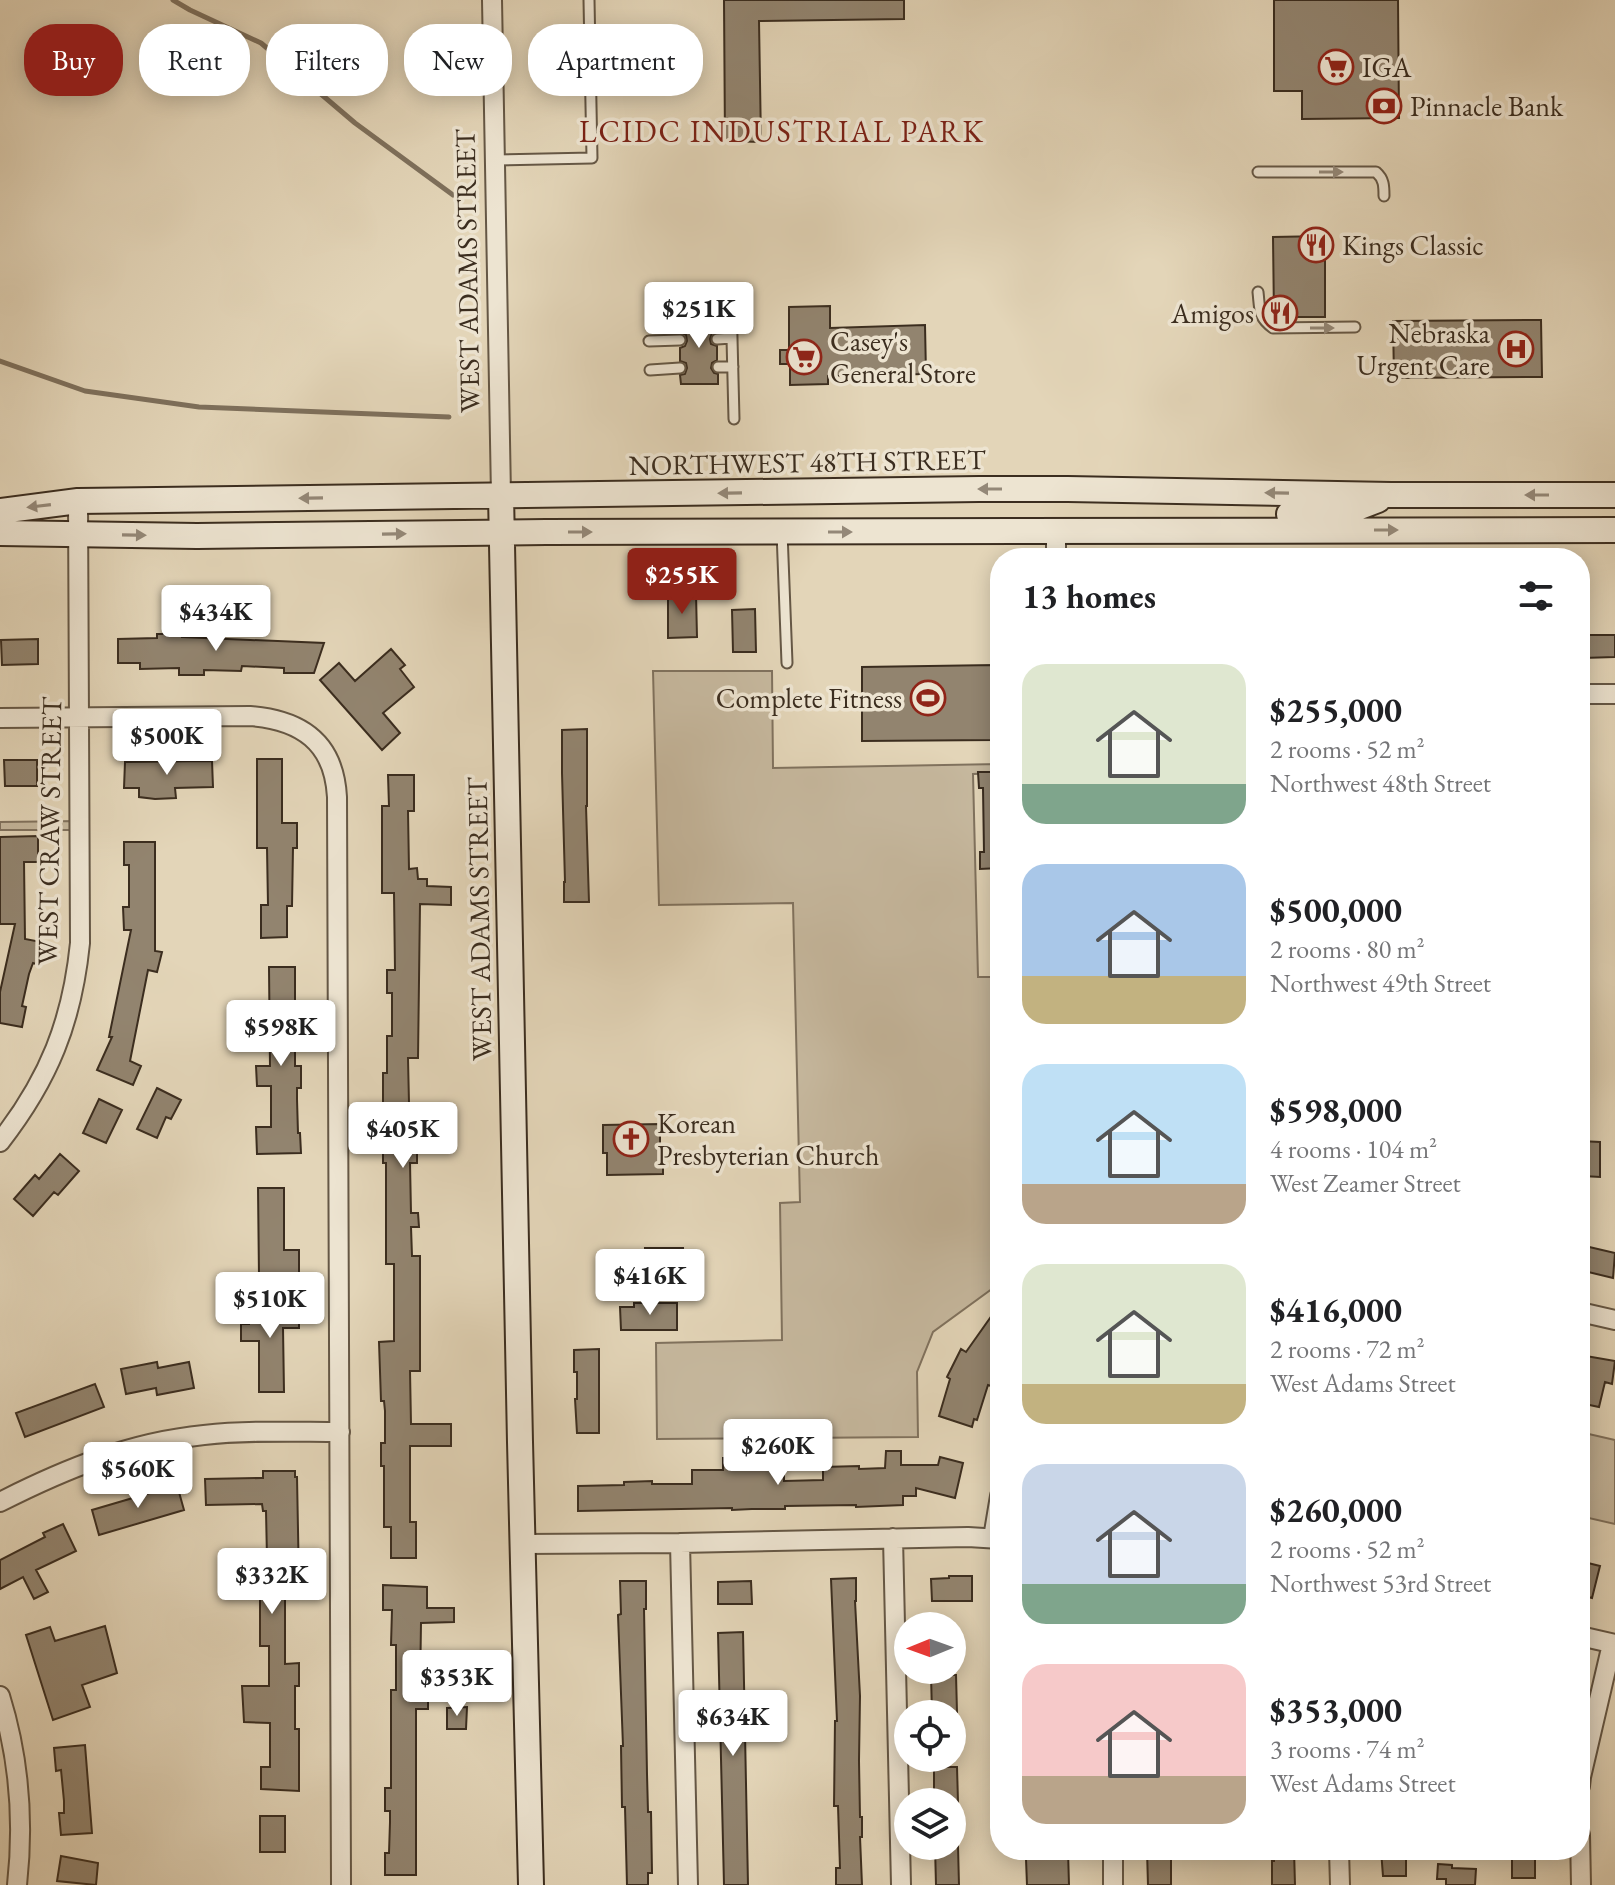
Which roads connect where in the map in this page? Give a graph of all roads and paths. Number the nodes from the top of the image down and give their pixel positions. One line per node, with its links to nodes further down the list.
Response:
1 (492, 0): 3 (street, WEST ADAMS STREET)
2 (589, 0): 3 (lane)
3 (495, 160): 18 (street, WEST ADAMS STREET)
4 (1258, 172): 5 (lane, one-way to 5)
5 (1384, 196)
6 (1258, 292): 8 (lane, one-way to 8)
7 (731, 298): 9 (lane)
8 (1355, 327)
9 (732, 338): 10 (lane); 14 (lane)
10 (717, 339)
11 (680, 340): 12 (lane)
12 (649, 341)
13 (718, 367): 14 (lane)
14 (733, 367): 17 (lane)
15 (680, 368): 16 (lane)
16 (650, 370)
17 (734, 419)
18 (501, 495): 19 (main road, NORTHWEST 48TH STREET, one-way to 18); 21 (main road, NORTHWEST 48TH STREET, one-way to 21); 27 (main road, WEST ADAMS STREET)
19 (1391, 495): 20 (main road, NORTHWEST 48TH STREET, one-way to 19); 24 (main road)
20 (1615, 495)
21 (78, 501): 22 (main road, NORTHWEST 48TH STREET, one-way to 22); 28 (street, WEST CRAW STREET)
22 (0, 511)
23 (1615, 530): 24 (main road, one-way to 23)
24 (1056, 531): 25 (main road, one-way to 24); 29 (street)
25 (782, 532): 27 (main road, one-way to 25); 30 (lane)
26 (0, 533): 28 (main road)
27 (502, 533): 28 (main road, one-way to 27); 43 (main road, WEST ADAMS STREET)
28 (78, 535): 34 (street, WEST CRAW STREET)
29 (1056, 548)
30 (787, 663)
31 (1590, 694): 32 (street)
32 (1615, 694)
33 (0, 718): 34 (street)
34 (79, 718): 35 (street, WEST CRAW STREET); 38 (street)
35 (0, 1142)
36 (1590, 1314): 37 (street)
37 (1615, 1320)
38 (340, 1432): 39 (street); 52 (street)
39 (0, 1502)
40 (893, 1538): 41 (street); 42 (street); 55 (street)
41 (990, 1538)
42 (680, 1543): 43 (street); 54 (street)
43 (524, 1544): 53 (main road, WEST ADAMS STREET)
44 (1590, 1638): 45 (street)
45 (1614, 1644): 47 (street)
46 (0, 1696): 51 (street)
47 (1590, 1741)
48 (1113, 1860): 56 (street)
49 (1339, 1860): 57 (street)
50 (1580, 1860): 58 (street)
51 (17, 1885)
52 (341, 1885)
53 (531, 1885)
54 (688, 1885)
55 (901, 1885)
56 (1113, 1885)
57 (1340, 1885)
58 (1581, 1885)

